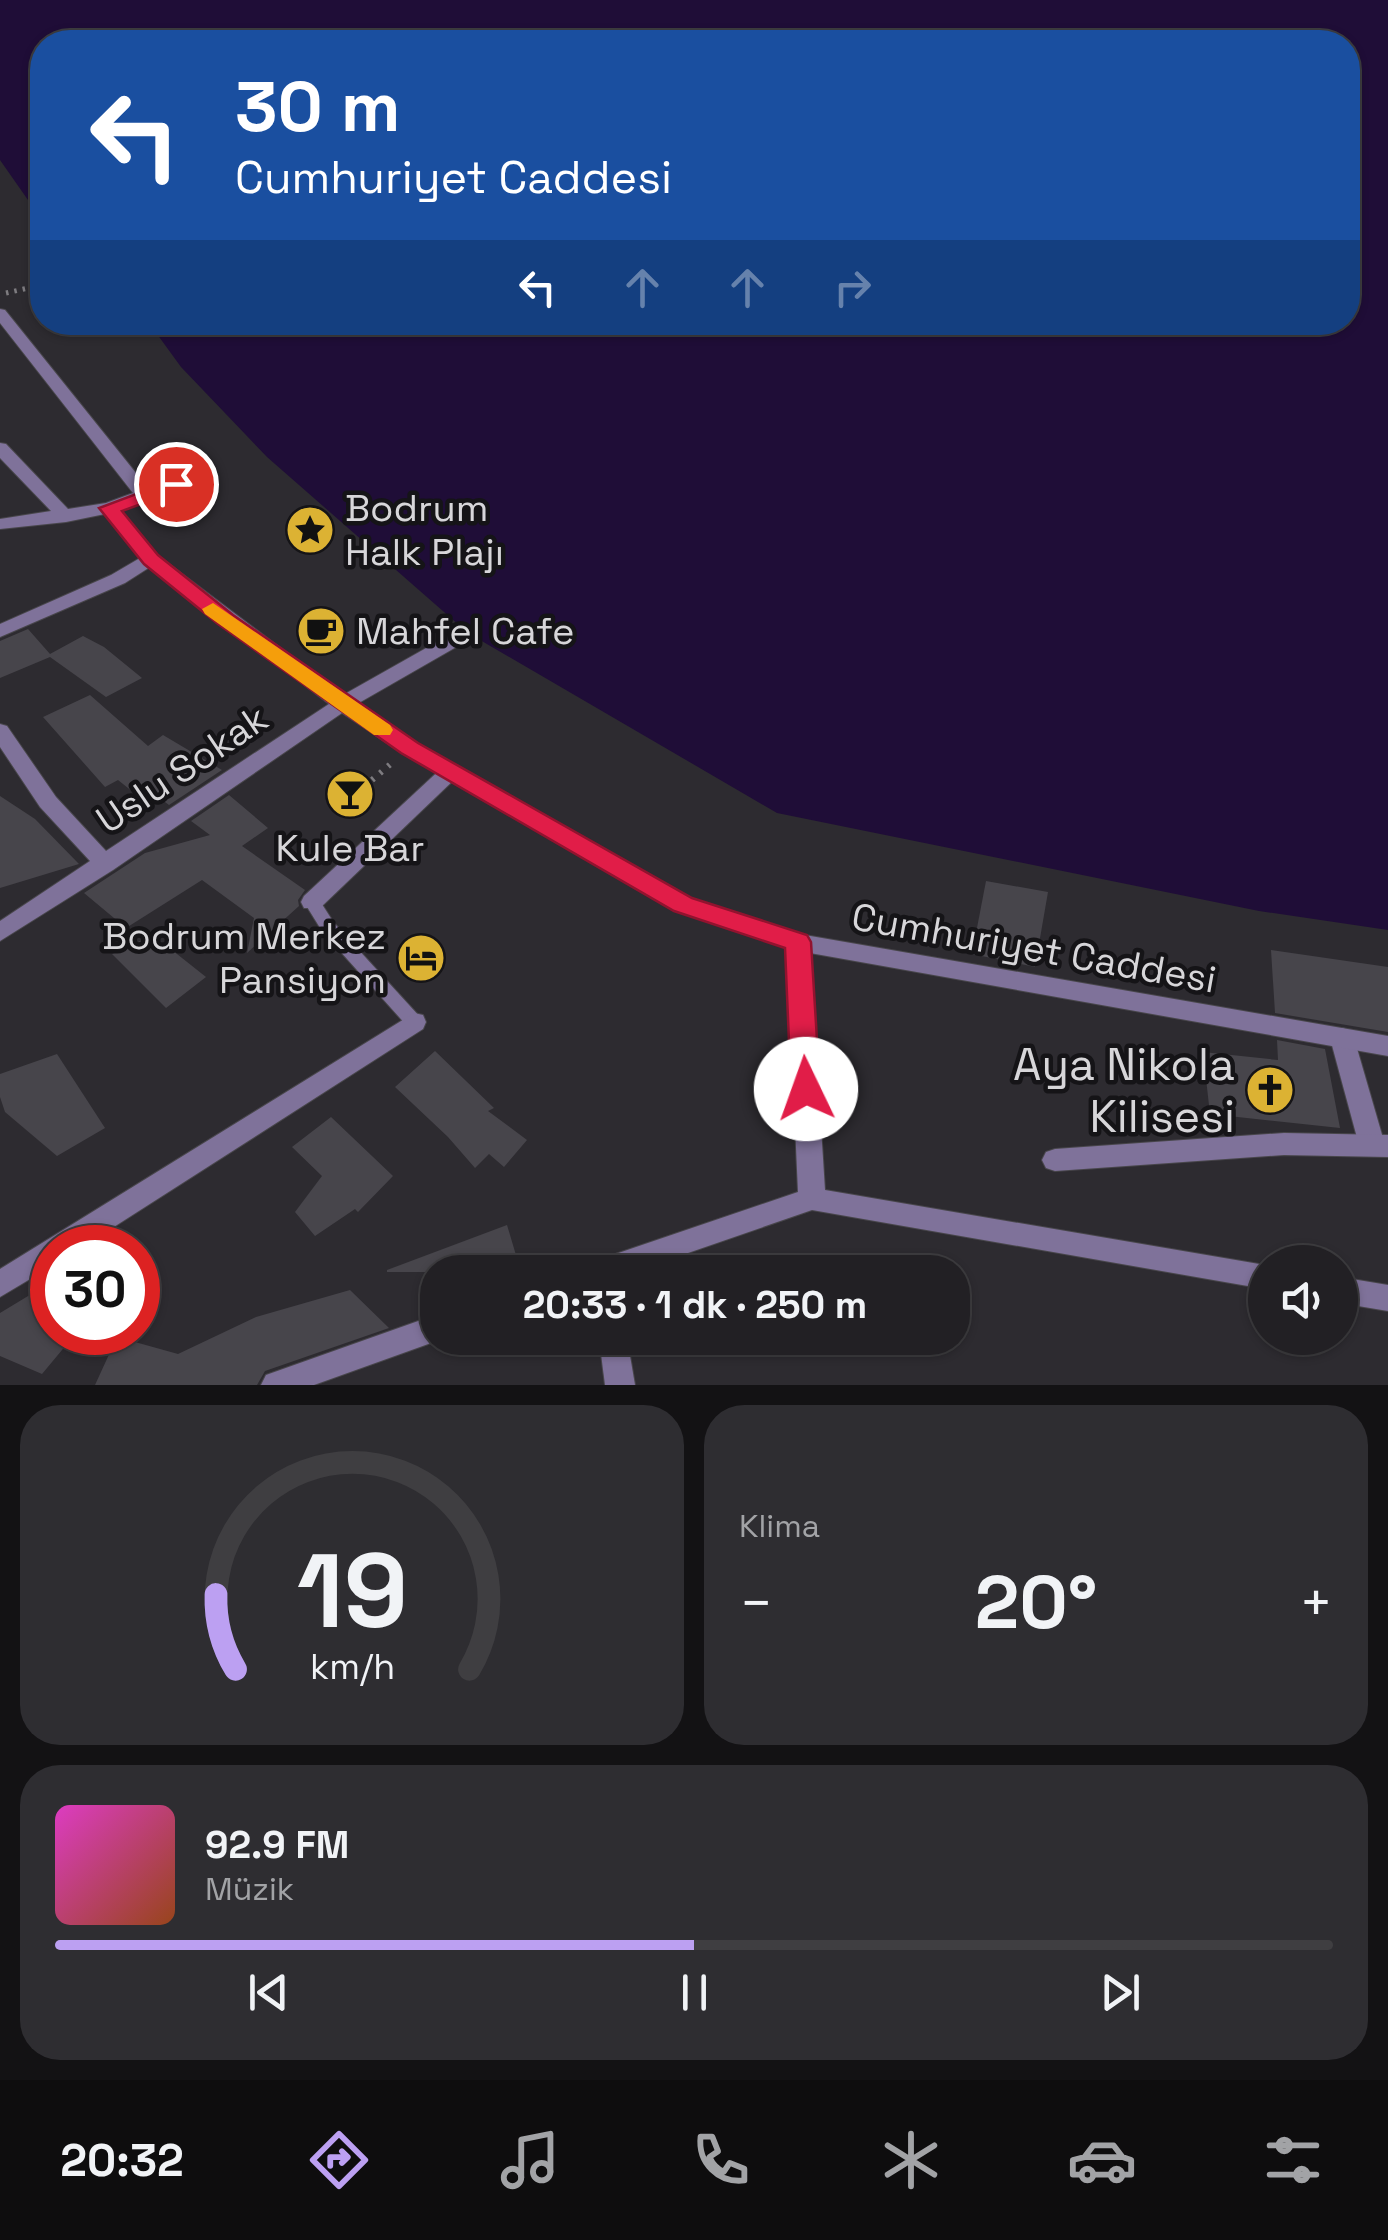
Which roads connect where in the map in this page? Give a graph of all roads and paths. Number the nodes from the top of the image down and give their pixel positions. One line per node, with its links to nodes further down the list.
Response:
1 (30, 287): 2 (path)
2 (0, 295)
3 (0, 313): 6 (street)
4 (0, 448): 8 (street)
5 (207, 474): 6 (street)
6 (144, 495): 7 (street)
7 (109, 508): 8 (street); 10 (street, Cumhuriyet Caddesi)
8 (66, 516): 9 (street)
9 (0, 524)
10 (151, 559): 11 (street); 13 (street, Cumhuriyet Caddesi)
11 (0, 631)
12 (458, 638): 13 (street, Uslu Sokak)
13 (342, 704): 15 (street, Cumhuriyet Caddesi); 16 (street, Uslu Sokak)
14 (0, 731): 16 (street)
15 (452, 770): 17 (street); 19 (street, Cumhuriyet Caddesi)
16 (104, 864): 18 (street, Uslu Sokak)
17 (312, 902): 20 (lane)
18 (6, 920)
19 (798, 942): 21 (street, Cumhuriyet Caddesi); 25 (street)
20 (414, 1022): 26 (street)
21 (1342, 1038): 22 (street, Cumhuriyet Caddesi); 23 (street)
22 (1388, 1046)
23 (1380, 1146): 24 (street)
24 (1055, 1160)
25 (812, 1199): 27 (street); 29 (street)
26 (93, 1225)
27 (648, 1255)
28 (30, 1265): 30 (street)
29 (1248, 1274)
30 (0, 1284)
31 (1358, 1293): 32 (street)
32 (1388, 1298)
33 (420, 1334): 35 (street)
34 (616, 1355): 36 (street)
35 (276, 1385)
36 (620, 1385)

